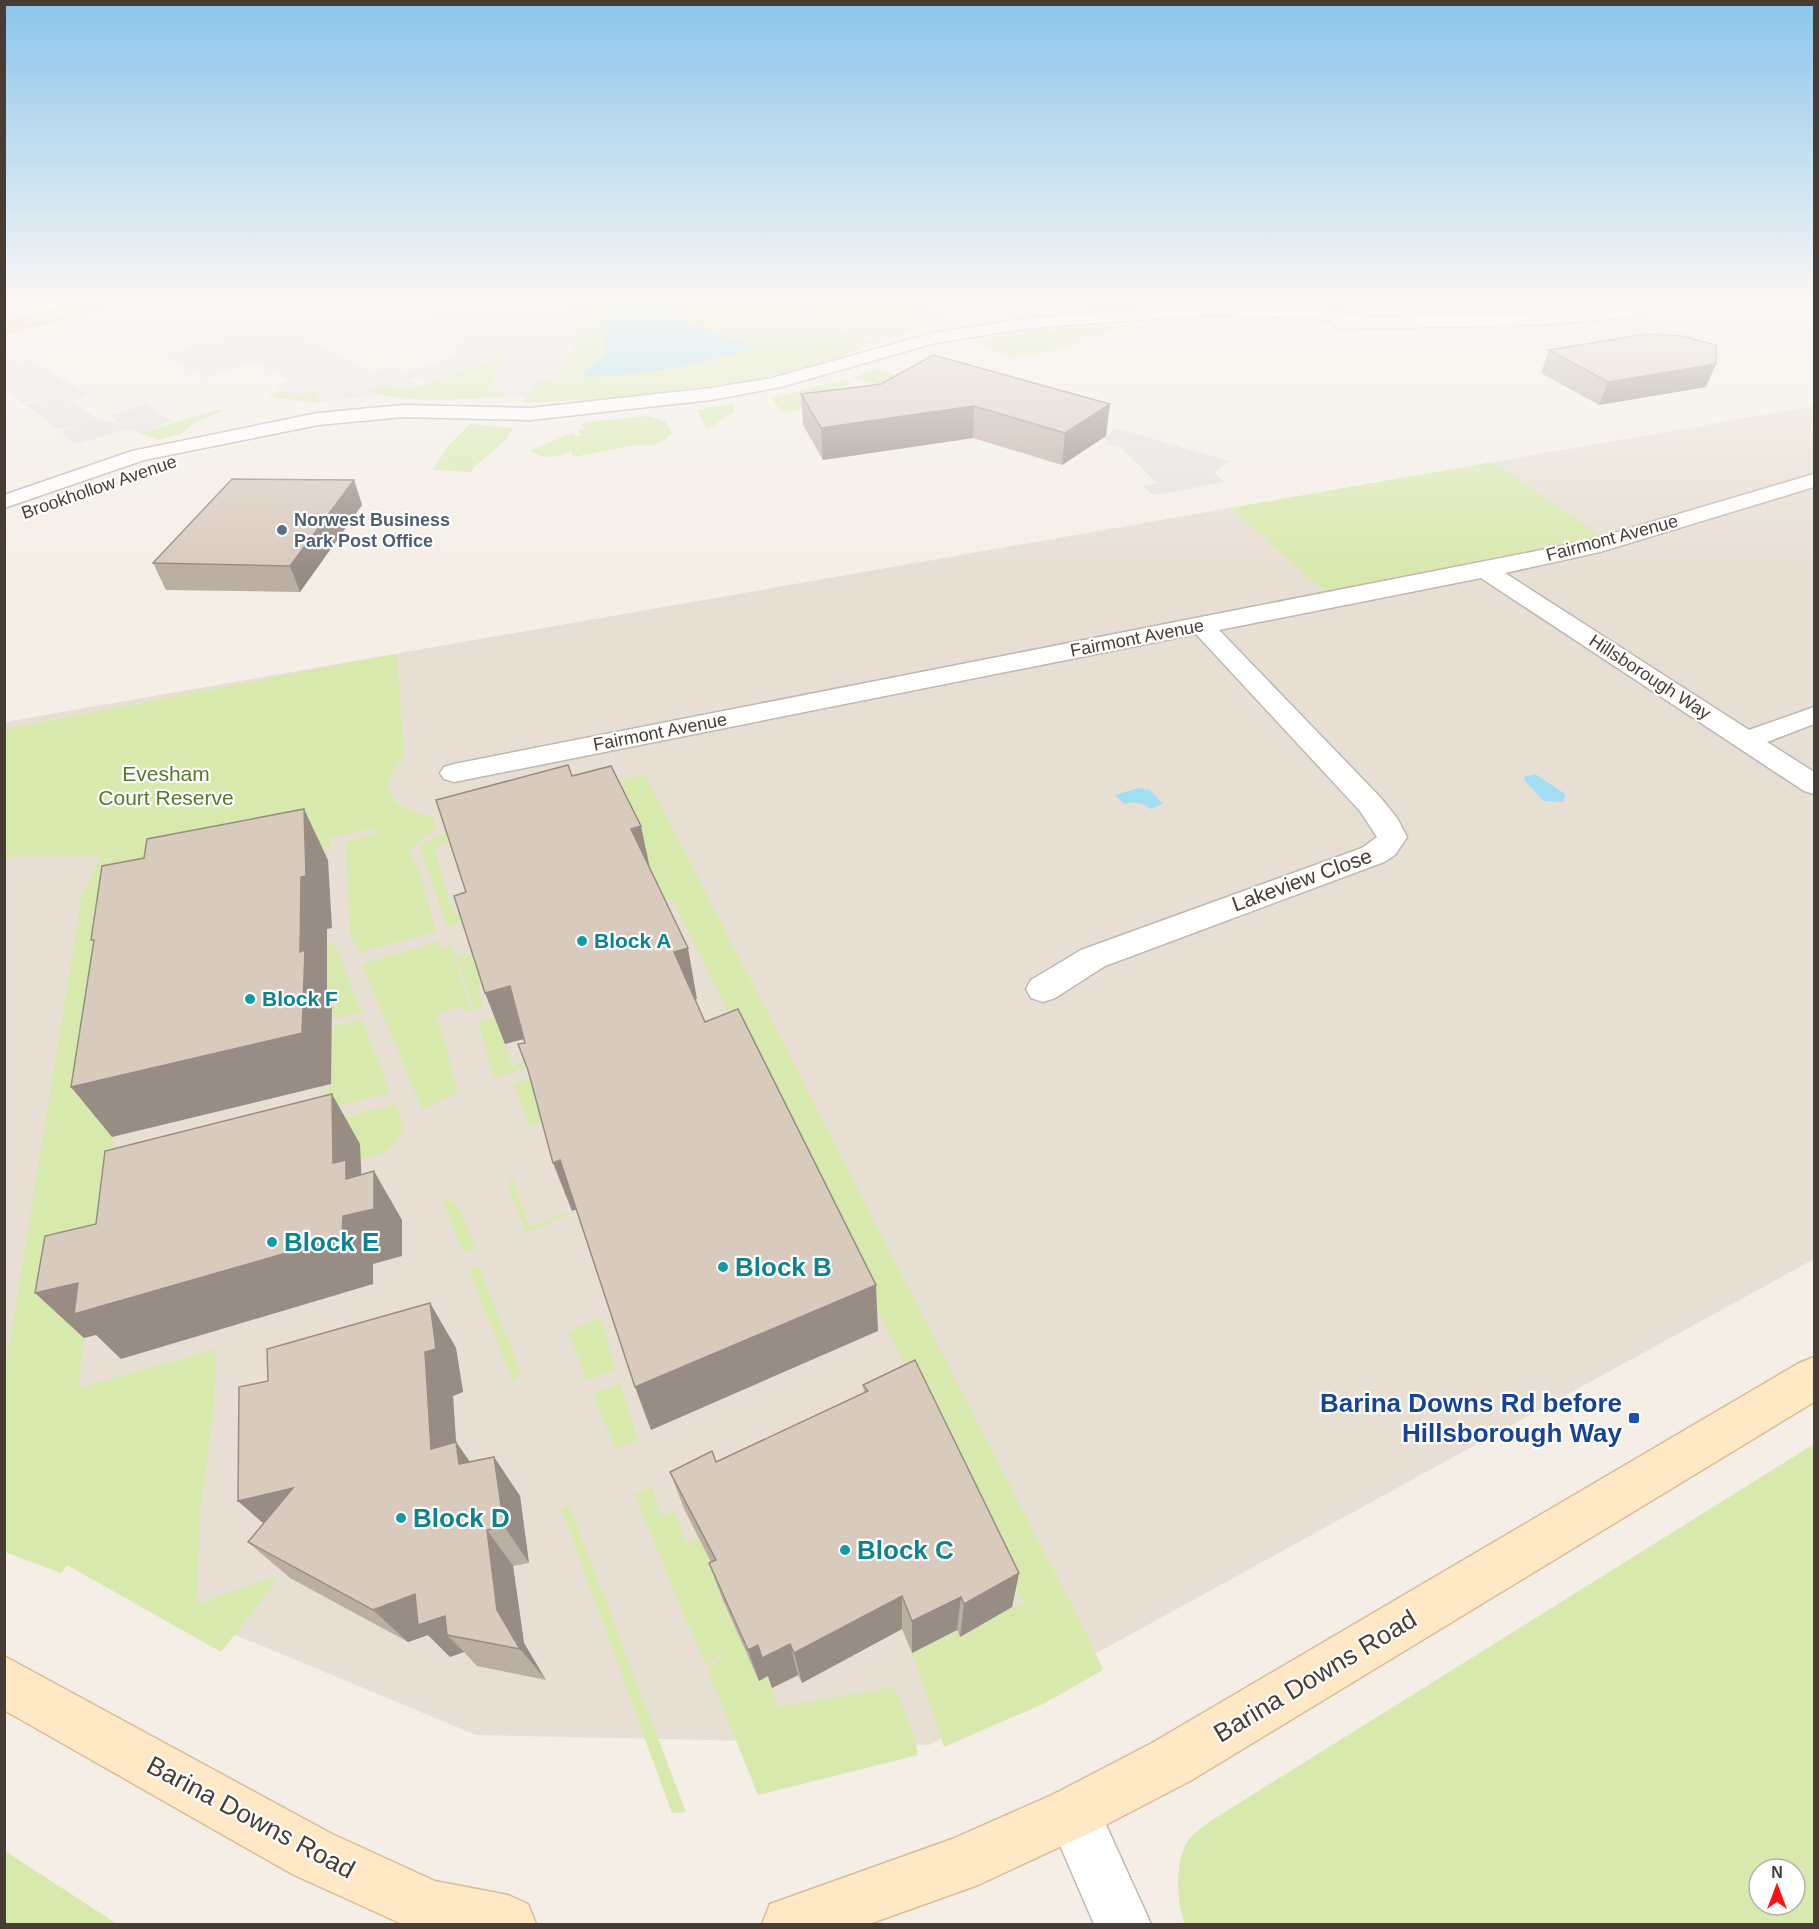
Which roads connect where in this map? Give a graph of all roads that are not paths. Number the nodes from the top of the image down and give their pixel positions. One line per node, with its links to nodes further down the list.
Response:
1 (740, 389): 2 (street, Brookhollow Avenue)
2 (225, 438): 3 (street, Brookhollow Avenue); 5 (street, Brookhollow Avenue)
3 (148, 474)
4 (1815, 480): 8 (street, Fairmont Avenue)
5 (4, 502)
6 (41, 511): 7 (street, Brookhollow Avenue)
7 (4, 519)
8 (1485, 570): 9 (street, Fairmont Avenue); 11 (street, Hillsborough Way)
9 (1201, 625): 12 (street, Fairmont Avenue); 14 (street, Lakeview Close)
10 (1815, 715): 11 (street)
11 (1747, 740): 13 (street, Hillsborough Way)
12 (454, 773)
13 (1815, 785)
14 (1043, 989)
15 (1815, 1377): 17 (street, Barina Downs Road)
16 (4, 1681): 18 (street, Barina Downs Road)
17 (1073, 1813): 19 (street, Barina Downs Road); 20 (street)
18 (508, 1924)
19 (790, 1924)
20 (1123, 1924)

